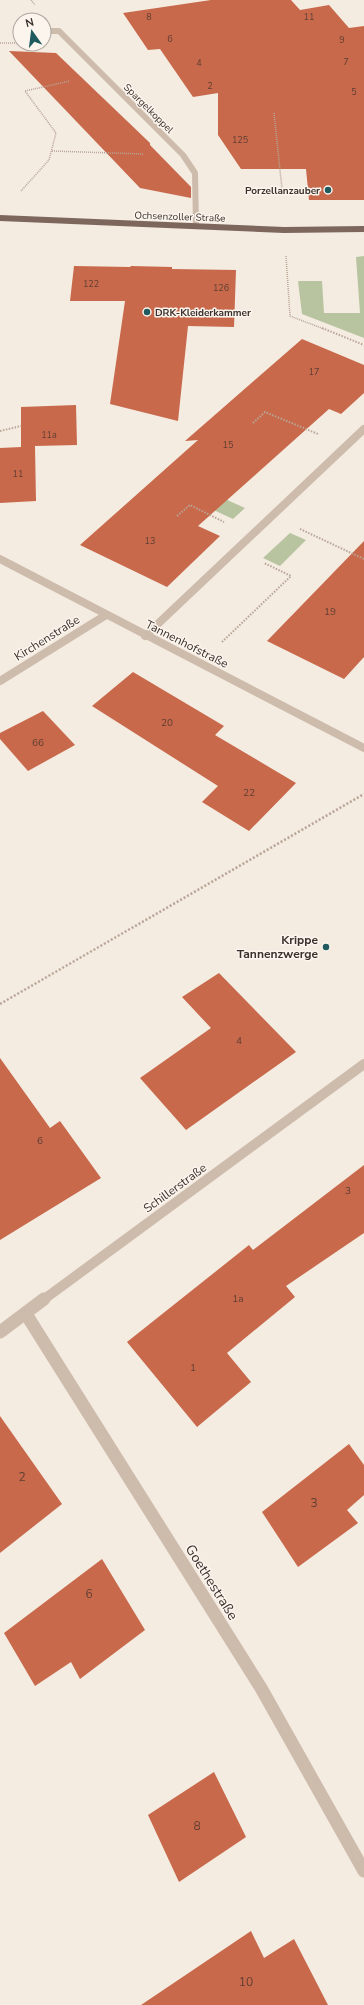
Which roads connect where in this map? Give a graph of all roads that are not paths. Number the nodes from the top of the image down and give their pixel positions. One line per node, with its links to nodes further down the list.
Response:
1 (52, 31): 3 (street, Spargelkoppel)
2 (0, 218): 3 (main road, Ochsenzoller Straße)
3 (196, 226): 4 (main road, Ochsenzoller Straße)
4 (362, 230)
5 (364, 429): 8 (street)
6 (0, 560): 7 (street, Tannenhofstraße)
7 (106, 615): 8 (street, Tannenhofstraße); 9 (street, Kirchenstraße)
8 (145, 636): 10 (street, Tannenhofstraße)
9 (0, 681)
10 (364, 748)
11 (364, 1064): 12 (street, Schillerstraße)
12 (26, 1314): 13 (street, Schillerstraße); 14 (street, Goethestraße)
13 (0, 1332)
14 (364, 1871)

